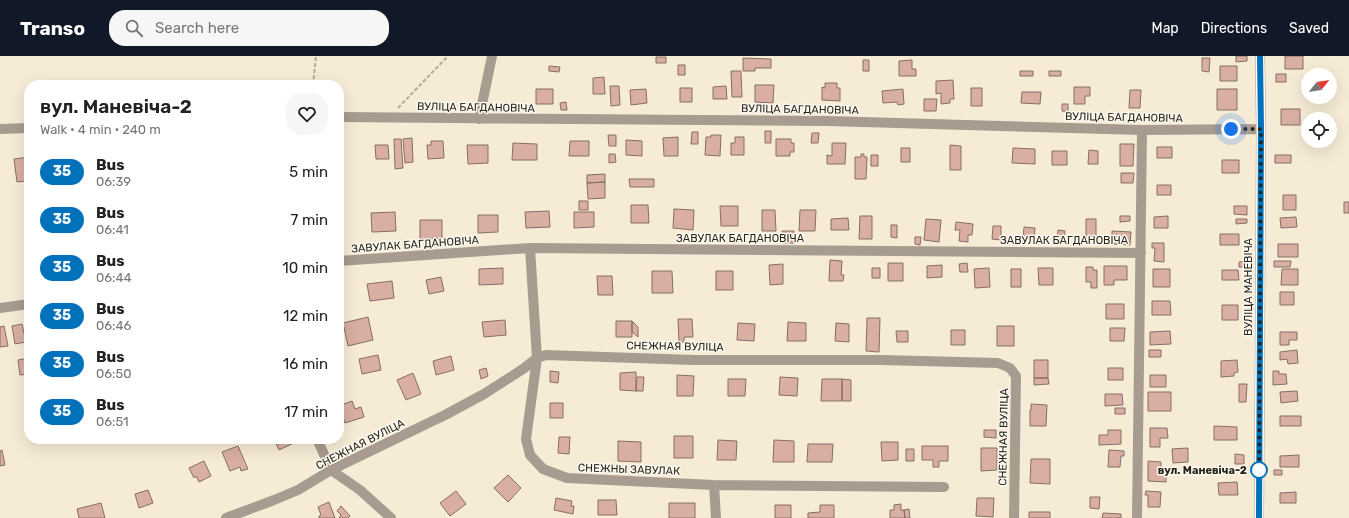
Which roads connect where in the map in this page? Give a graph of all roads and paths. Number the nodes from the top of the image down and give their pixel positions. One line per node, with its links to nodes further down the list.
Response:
1 (316, 56): 5 (path)
2 (448, 56): 7 (path)
3 (492, 56): 8 (street)
4 (1260, 56): 11 (street, ВУЛІЦА МАНЕВІЧА)
5 (314, 80)
6 (344, 117): 7 (street, ВУЛІЦА БАГДАНОВІЧА)
7 (396, 118): 8 (street, ВУЛІЦА БАГДАНОВІЧА)
8 (479, 119): 12 (street, ВУЛІЦА БАГДАНОВІЧА)
9 (24, 128): 10 (street)
10 (0, 129)
11 (1261, 129): 12 (street, ВУЛІЦА БАГДАНОВІЧА); 28 (street, ВУЛІЦА МАНЕВІЧА)
12 (1142, 130): 14 (street, ЗАВУЛАК БАГДАНОВІЧА)
13 (530, 248): 14 (street, ЗАВУЛАК БАГДАНОВІЧА); 15 (street, ЗАВУЛАК БАГДАНОВІЧА); 18 (street, СНЕЖНЫ ЗАВУЛАК)
14 (1141, 253): 27 (street, ЗАВУЛАК БАГДАНОВІЧА)
15 (344, 261)
16 (24, 305): 17 (street)
17 (0, 308)
18 (537, 358): 20 (street, СНЕЖНАЯ ВУЛІЦА); 21 (street, СНЕЖНЫ ЗАВУЛАК); 26 (street, СНЕЖНАЯ ВУЛІЦА)
19 (319, 444): 20 (street)
20 (331, 470): 23 (street, СНЕЖНАЯ ВУЛІЦА); 24 (street)
21 (714, 485): 22 (street, СНЕЖНЫ ЗАВУЛАК); 25 (street)
22 (944, 488)
23 (226, 518)
24 (391, 518)
25 (716, 518)
26 (1014, 518)
27 (1137, 518)
28 (1259, 518)

